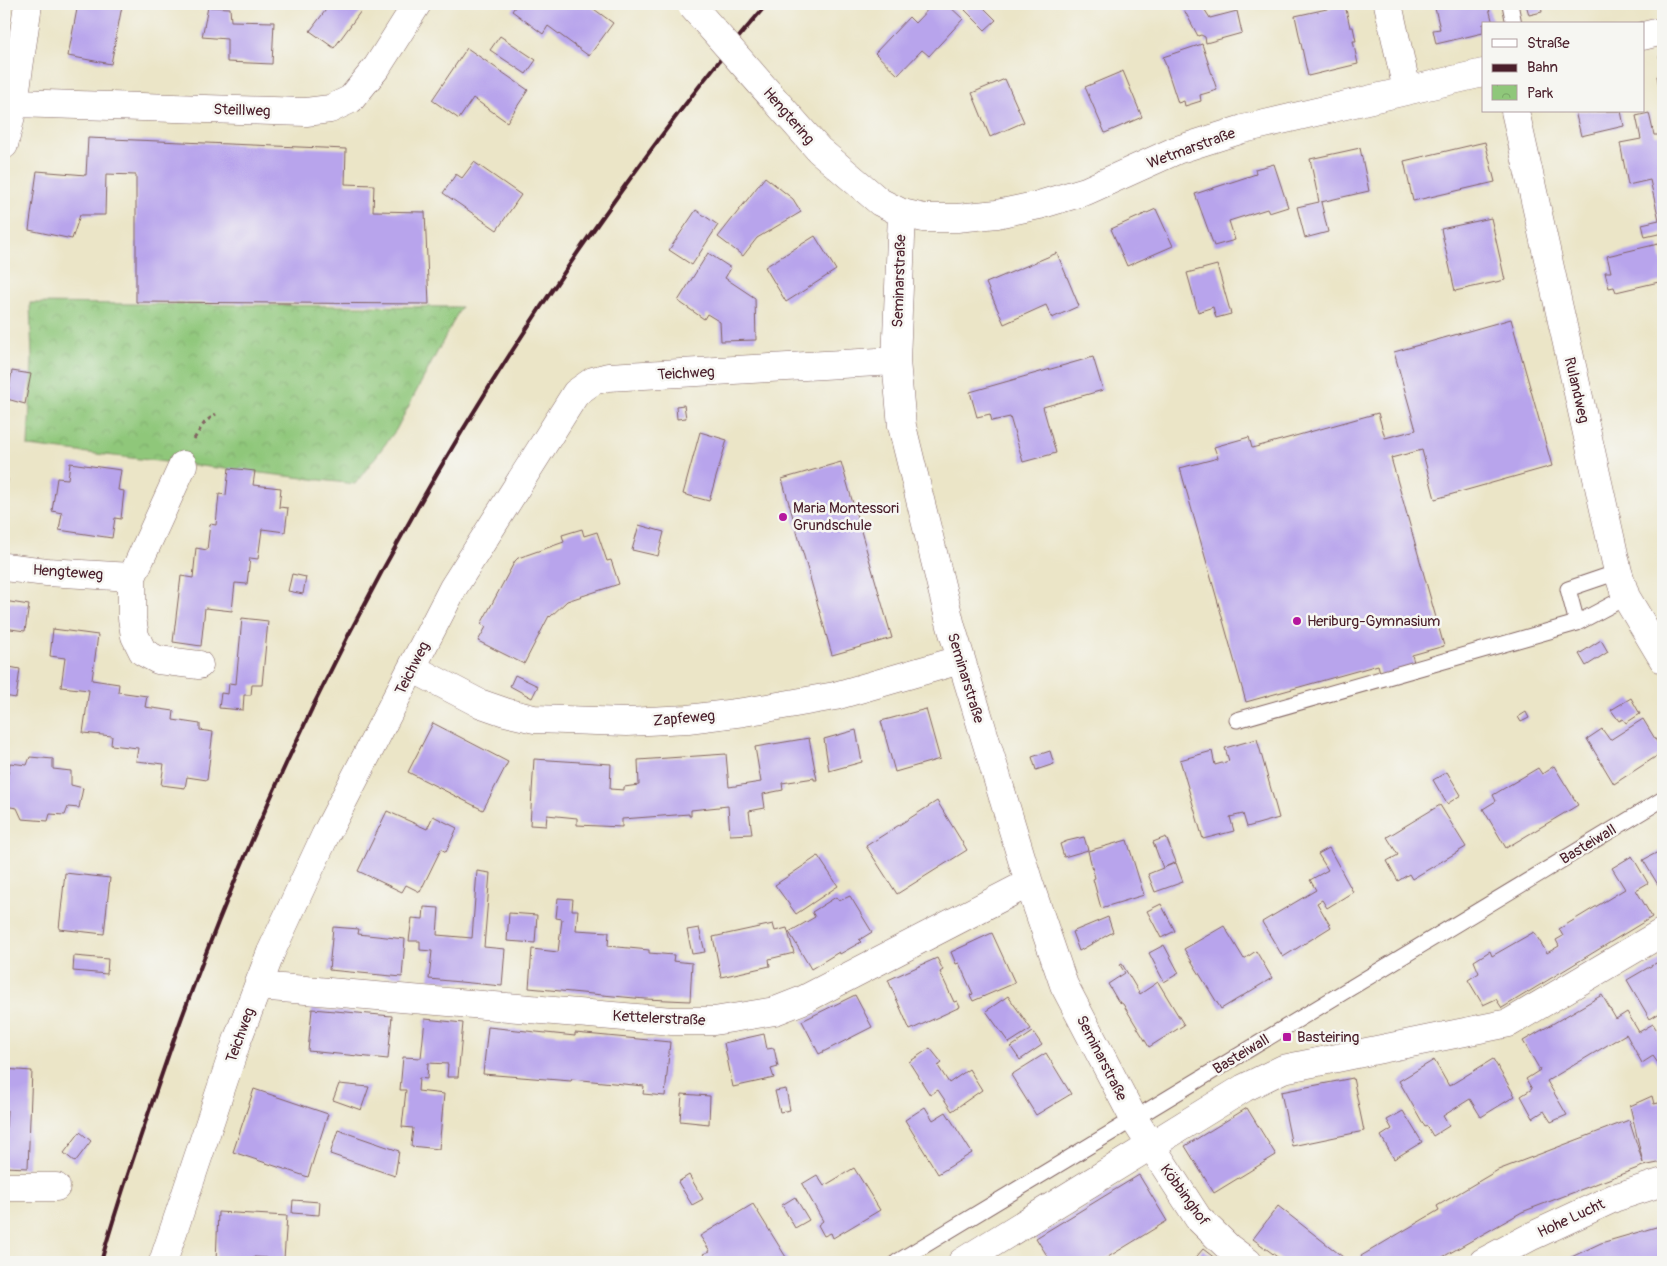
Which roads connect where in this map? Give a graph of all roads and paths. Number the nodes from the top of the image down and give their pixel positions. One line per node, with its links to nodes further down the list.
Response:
1 (28, 4): 11 (street)
2 (417, 4): 11 (street, Steillweg)
3 (1388, 4): 10 (street)
4 (1510, 4): 6 (lane)
5 (691, 5): 14 (street, Hengtering, bridge)
6 (1514, 22)
7 (1663, 31): 8 (street)
8 (1644, 36)
9 (1482, 73): 10 (street, Wetmarstraße)
10 (1407, 90): 14 (street, Wetmarstraße)
11 (14, 103): 13 (street)
12 (1515, 112): 19 (street, Rulandweg)
13 (4, 145)
14 (902, 213): 15 (street, Seminarstraße)
15 (896, 361): 22 (street, Seminarstraße); 24 (street, Teichweg)
16 (183, 465): 18 (street)
17 (4, 567): 18 (street, Hengteweg)
18 (132, 577): 23 (street)
19 (1622, 584): 20 (lane); 20 (lane); 21 (street, Rulandweg)
20 (1576, 623): 25 (lane)
21 (1663, 659)
22 (960, 660): 24 (street, Zapfeweg); 27 (street, Seminarstraße)
23 (199, 665)
24 (412, 668): 29 (street, Teichweg)
25 (1237, 720)
26 (1663, 799): 30 (lane, Basteiwall)
27 (1029, 883): 29 (street, Kettelerstraße); 30 (street, Seminarstraße)
28 (1663, 932): 31 (street)
29 (258, 986): 35 (street, Teichweg)
30 (1128, 1107): 31 (street, Köbbinghof); 36 (lane, Basteiwall)
31 (1150, 1146): 37 (street); 38 (street, Köbbinghof)
32 (1663, 1182): 39 (street, Hohe Lucht)
33 (4, 1187): 34 (street)
34 (56, 1187)
35 (162, 1262)
36 (897, 1262)
37 (962, 1262)
38 (1248, 1262)
39 (1483, 1262)

